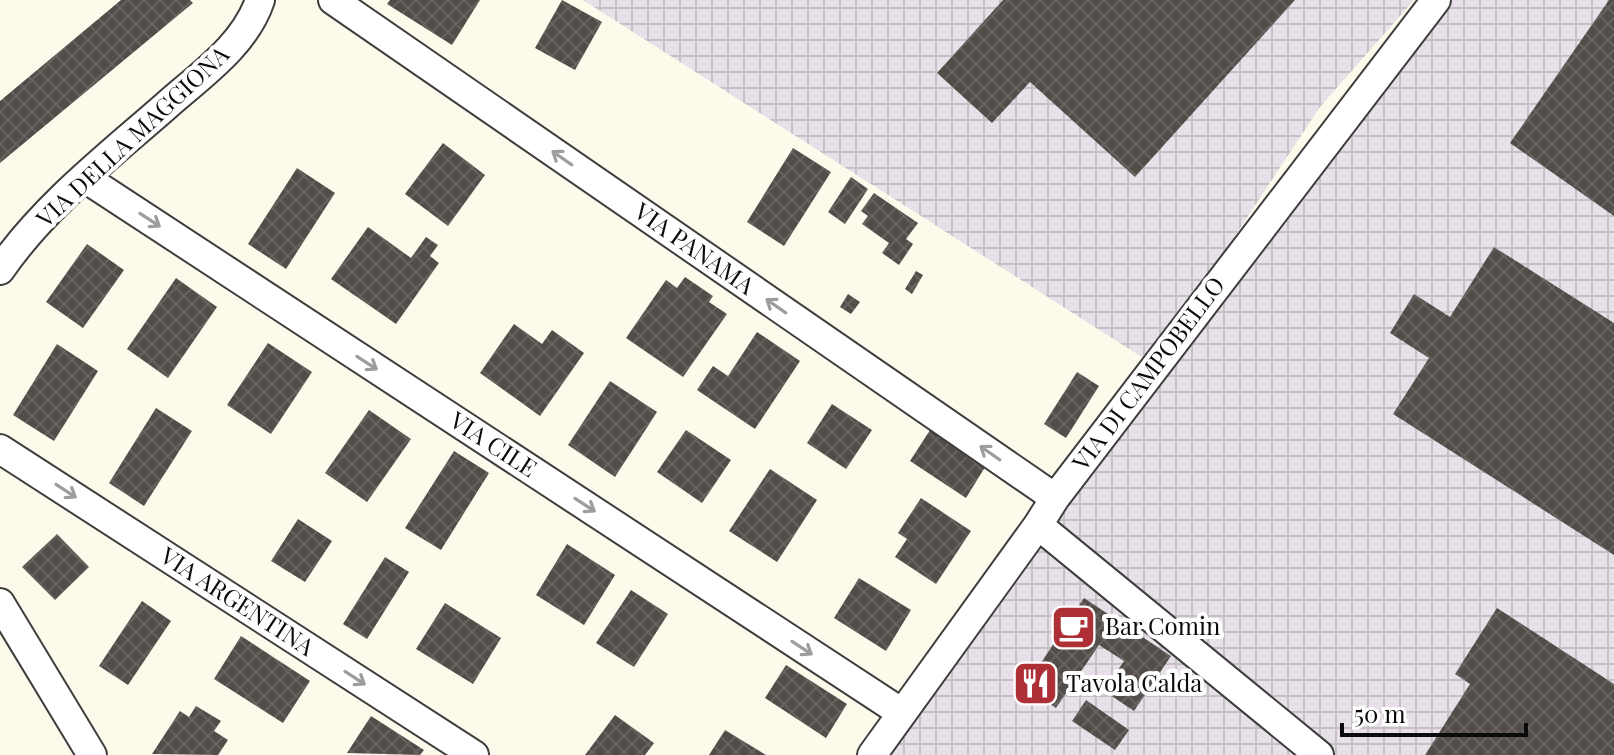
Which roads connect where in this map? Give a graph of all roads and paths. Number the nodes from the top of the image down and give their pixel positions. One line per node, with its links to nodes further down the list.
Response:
1 (260, 0): 4 (street, VIA DELLA MAGGIONA)
2 (333, 0): 7 (street, VIA PANAMA, one-way to 2)
3 (1436, 0): 7 (street, VIA DI CAMPOBELLO)
4 (85, 178): 5 (street, VIA DELLA MAGGIONA); 10 (street, VIA CILE, one-way to 10)
5 (0, 270)
6 (0, 449): 12 (street, VIA ARGENTINA, one-way to 12)
7 (1055, 498): 8 (street, VIA DI CAMPOBELLO)
8 (1038, 525): 10 (street, VIA DI CAMPOBELLO); 14 (street)
9 (0, 603): 11 (street)
10 (902, 713): 13 (street, VIA DI CAMPOBELLO)
11 (92, 755)
12 (474, 755)
13 (872, 755)
14 (1319, 755)

